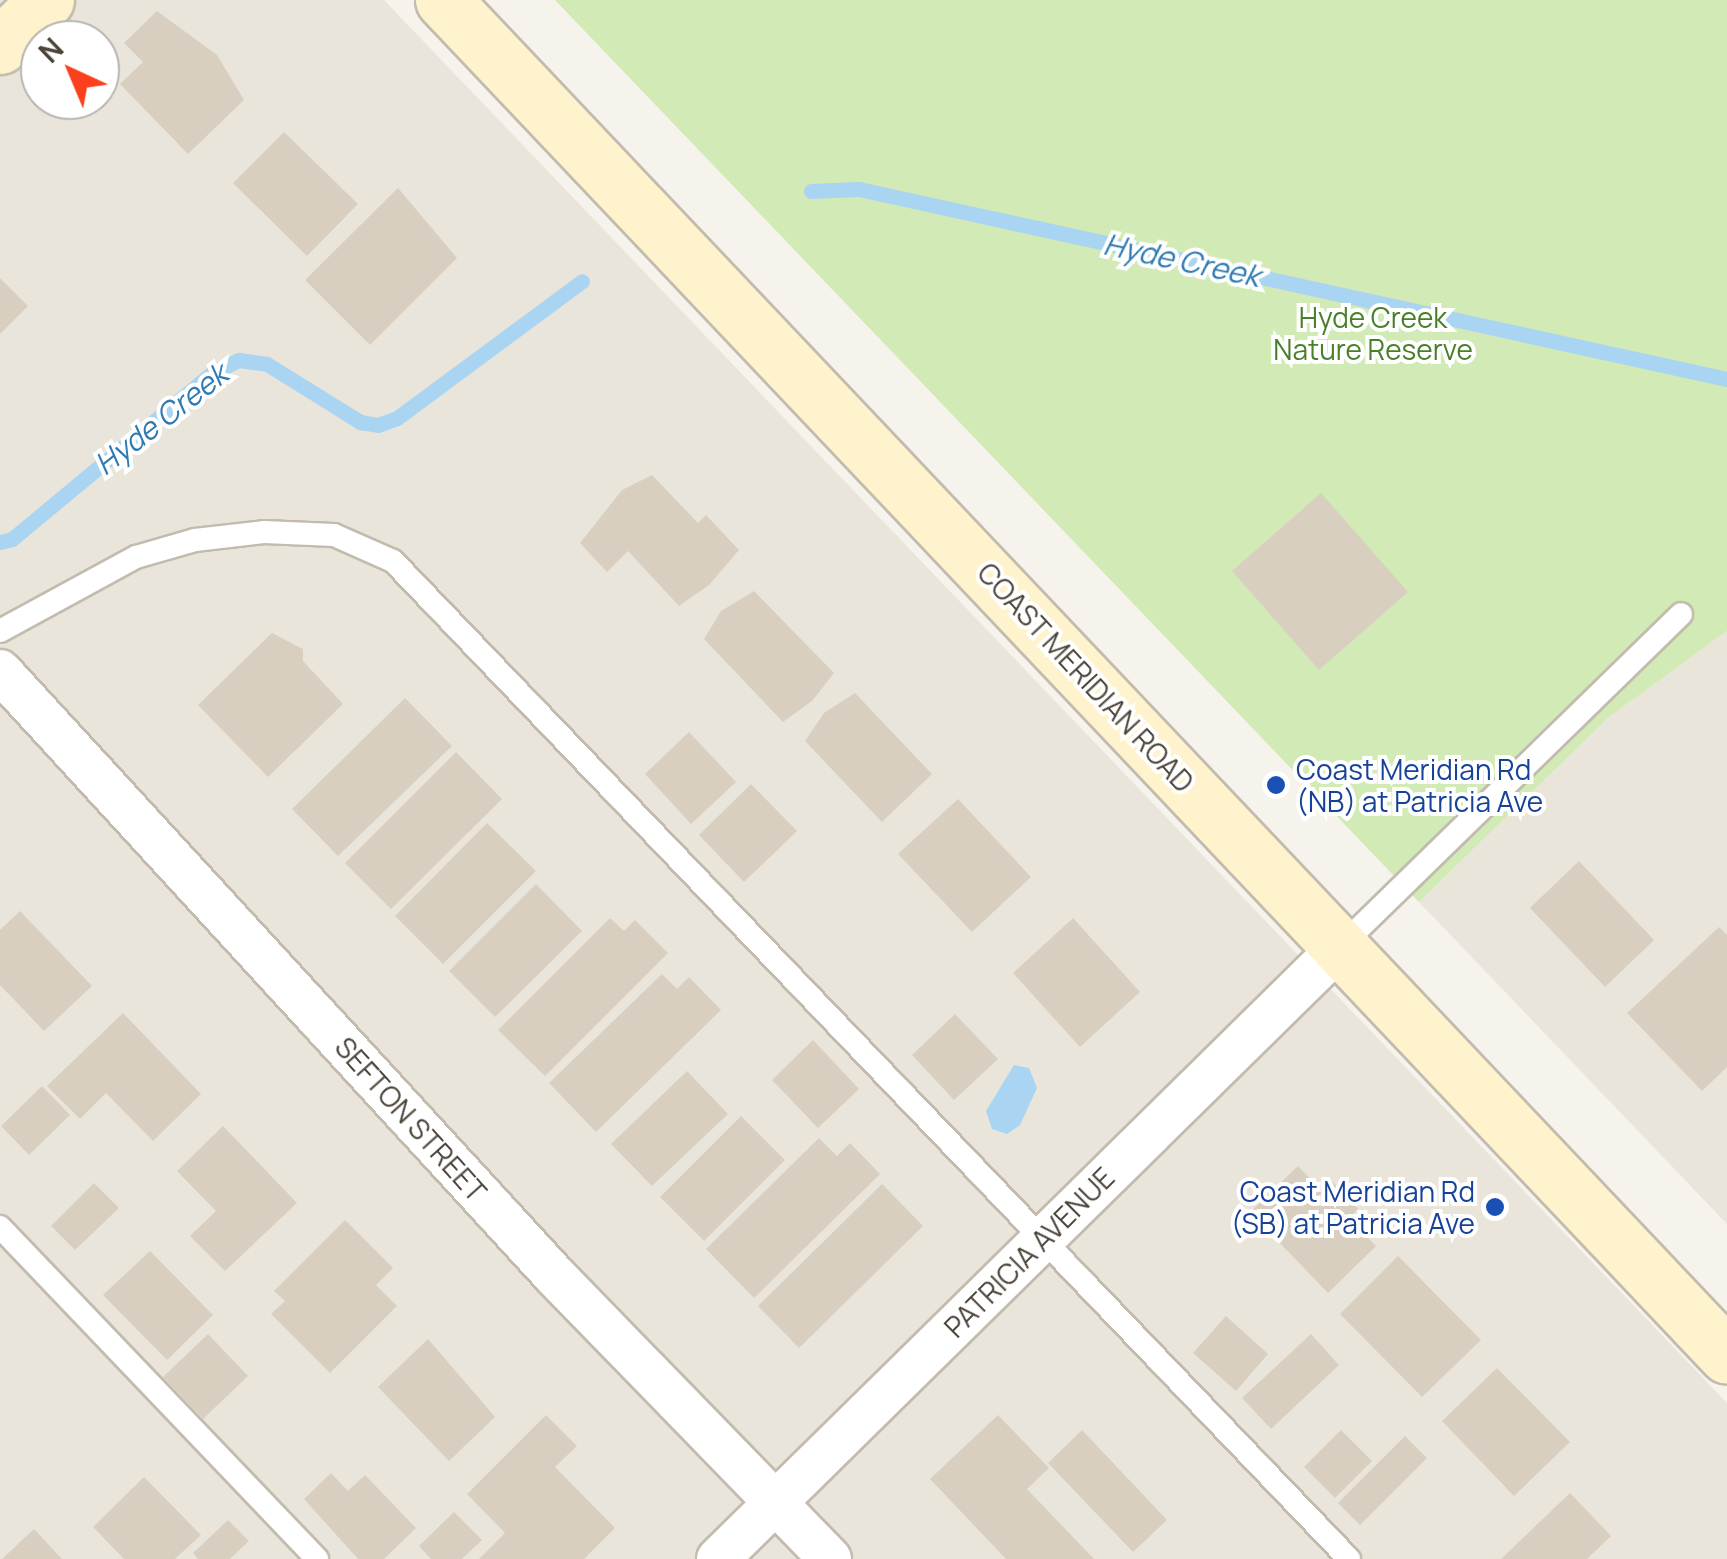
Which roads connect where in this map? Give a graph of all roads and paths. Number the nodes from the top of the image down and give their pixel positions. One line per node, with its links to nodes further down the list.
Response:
1 (46, 0): 3 (main road)
2 (443, 0): 7 (main road, COAST MERIDIAN ROAD)
3 (0, 46)
4 (1681, 614): 7 (lane)
5 (0, 631): 9 (lane)
6 (0, 670): 11 (street, SEFTON STREET)
7 (1340, 946): 9 (street, PATRICIA AVENUE); 10 (main road, COAST MERIDIAN ROAD)
8 (0, 1228): 12 (lane)
9 (1044, 1237): 11 (street, PATRICIA AVENUE); 15 (lane)
10 (1727, 1356)
11 (777, 1501): 13 (street, PATRICIA AVENUE); 14 (street, SEFTON STREET)
12 (317, 1559)
13 (718, 1559)
14 (830, 1559)
15 (1349, 1559)

